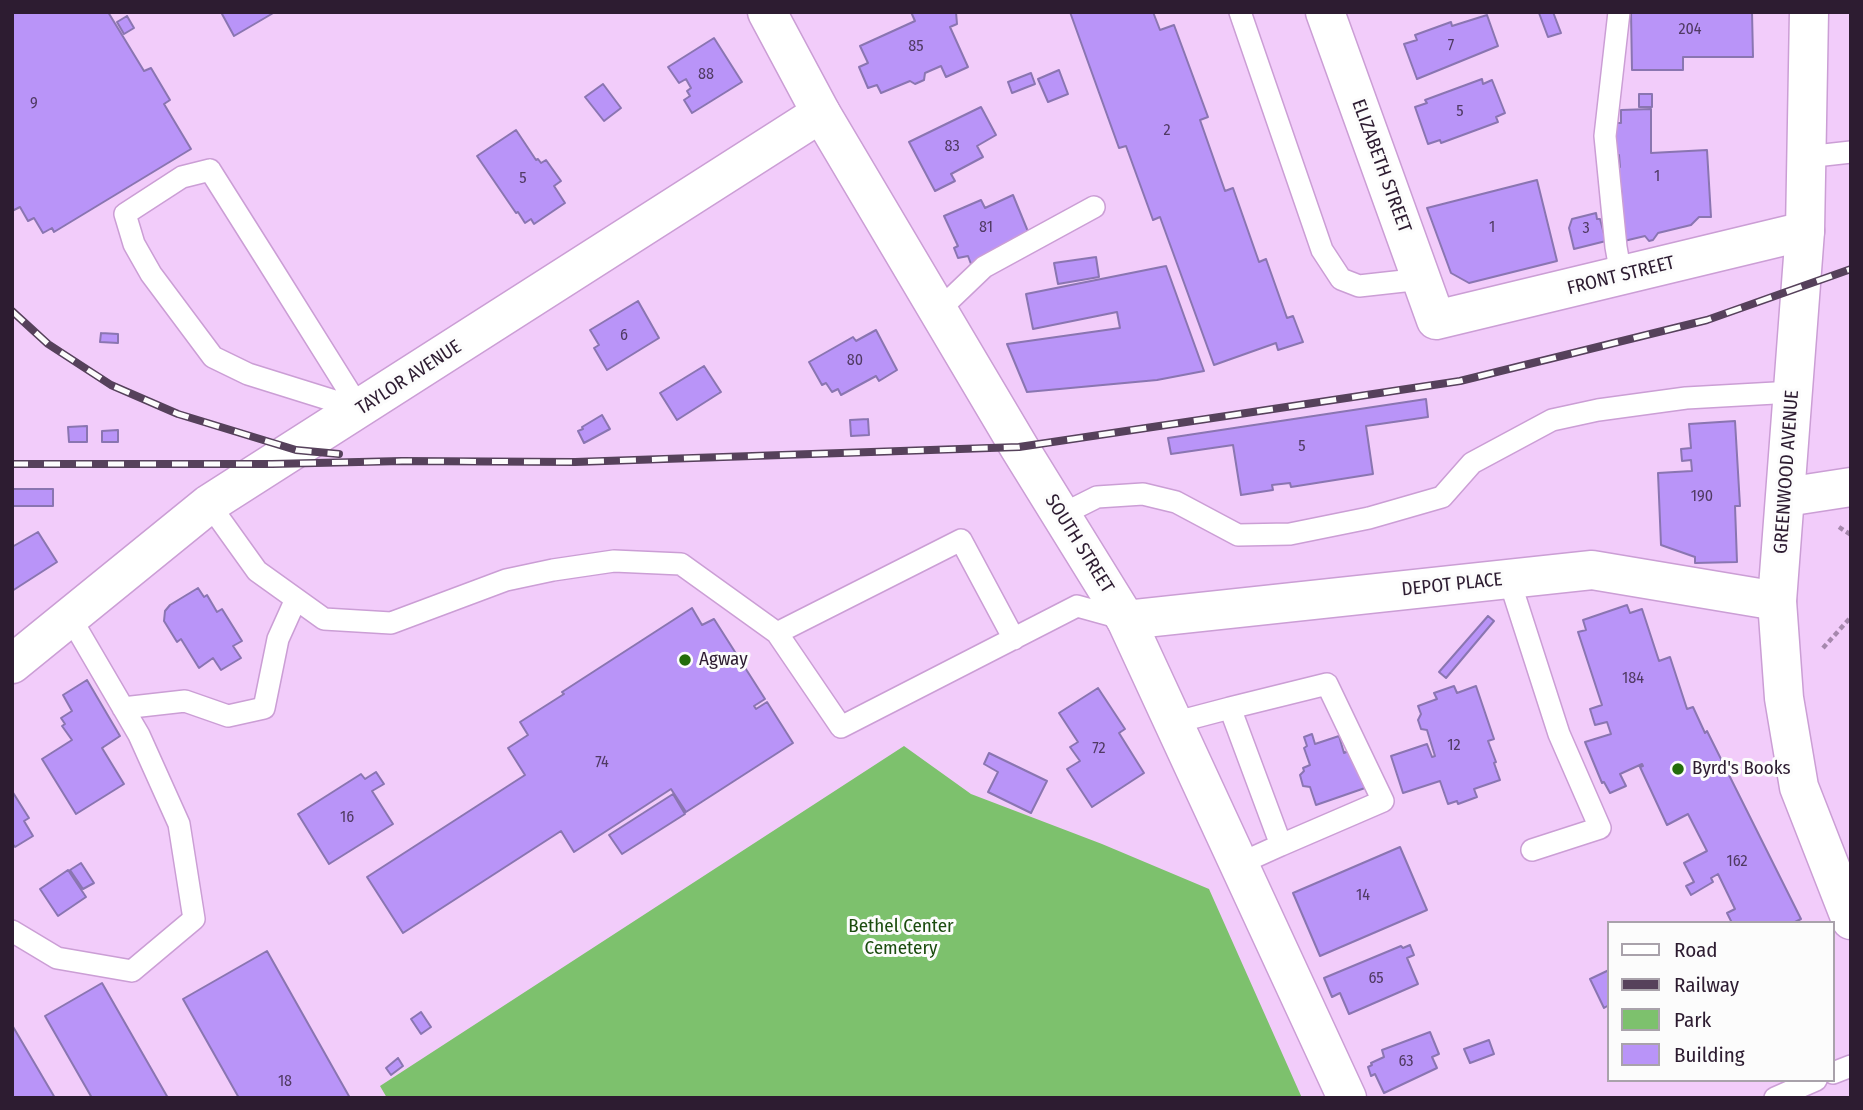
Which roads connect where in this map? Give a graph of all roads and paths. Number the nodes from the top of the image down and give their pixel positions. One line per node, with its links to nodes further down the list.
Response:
1 (766, 12): 6 (street, SOUTH STREET)
2 (1240, 12): 12 (lane)
3 (1325, 12): 12 (street, ELIZABETH STREET)
4 (1619, 12): 11 (lane)
5 (1809, 12): 8 (street, GREENWOOD AVENUE)
6 (821, 113): 13 (street, SOUTH STREET); 16 (street, TAYLOR AVENUE)
7 (1851, 152): 8 (lane)
8 (1806, 157): 10 (street, GREENWOOD AVENUE)
9 (1094, 207): 13 (lane)
10 (1805, 231): 11 (street, FRONT STREET); 15 (street, GREENWOOD AVENUE)
11 (1621, 275): 14 (street, FRONT STREET)
12 (1422, 279): 14 (street, ELIZABETH STREET)
13 (938, 311): 20 (street, SOUTH STREET)
14 (1436, 320)
15 (1793, 392): 18 (street, GREENWOOD AVENUE); 20 (lane)
16 (360, 409): 16 (lane); 19 (street, TAYLOR AVENUE)
17 (1851, 487): 18 (street)
18 (1786, 496): 25 (street, GREENWOOD AVENUE)
19 (209, 504): 24 (lane); 26 (street, TAYLOR AVENUE)
20 (1061, 515): 28 (street, SOUTH STREET)
21 (1835, 525): 22 (path)
22 (1851, 535)
23 (1509, 579): 25 (street, DEPOT PLACE); 28 (street, DEPOT PLACE); 37 (lane)
24 (296, 599): 29 (lane); 33 (lane)
25 (1777, 601): 39 (street, GREENWOOD AVENUE)
26 (70, 617): 32 (street, TAYLOR AVENUE); 33 (lane)
27 (1851, 617): 31 (path)
28 (1126, 620): 30 (lane); 35 (street, SOUTH STREET)
29 (777, 633): 30 (lane); 30 (lane)
30 (1014, 639)
31 (1823, 648)
32 (12, 664)
33 (123, 708): 40 (lane)
34 (1230, 708): 35 (lane); 36 (lane); 36 (lane)
35 (1173, 723): 38 (street, SOUTH STREET)
36 (1281, 845): 38 (lane)
37 (1532, 850)
38 (1239, 864): 42 (street, SOUTH STREET)
39 (1851, 920)
40 (12, 931)
41 (1811, 1082): 43 (lane)
42 (1347, 1098)
43 (1775, 1098)

